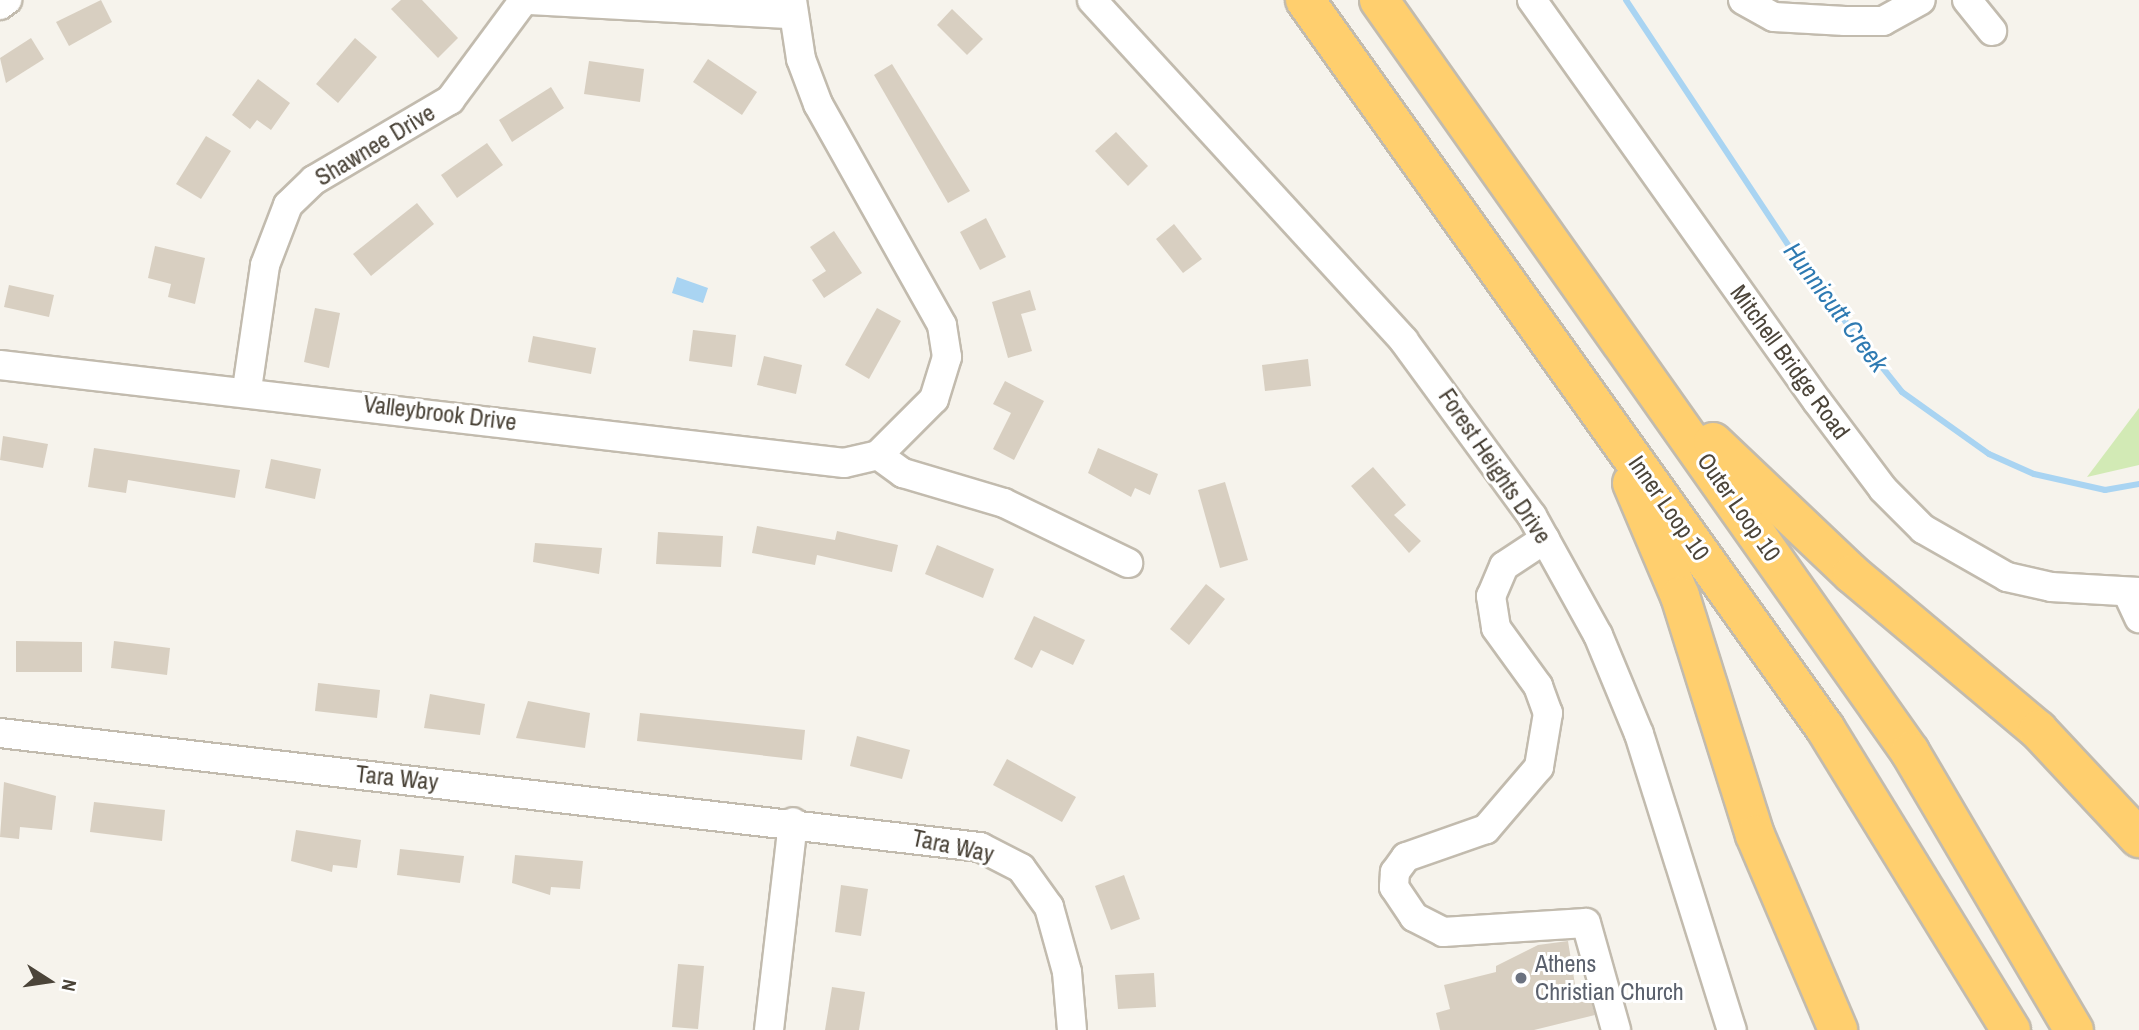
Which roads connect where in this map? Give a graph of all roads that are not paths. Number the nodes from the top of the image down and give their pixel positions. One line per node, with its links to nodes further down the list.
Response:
1 (7, 0): 11 (street)
2 (524, 0): 16 (street, Shawnee Drive)
3 (530, 0): 12 (street)
4 (1092, 0): 19 (street, Forest Heights Drive)
5 (1305, 0): 17 (highway, Inner Loop 10)
6 (1379, 0): 15 (highway, Outer Loop 10)
7 (1532, 0): 21 (street, Mitchell Bridge Road)
8 (1743, 0): 9 (street)
9 (1921, 0)
10 (1967, 0): 13 (street)
11 (0, 5)
12 (792, 7): 18 (street, Valleybrook Drive)
13 (1992, 31)
14 (0, 365): 16 (street, Valleybrook Drive)
15 (1654, 387): 25 (highway); 26 (highway, Outer Loop 10)
16 (247, 389): 18 (street, Valleybrook Drive)
17 (1604, 416): 31 (highway); 32 (highway, Inner Loop 10)
18 (878, 456): 20 (street)
19 (1545, 539): 29 (street); 30 (street, Forest Heights Drive)
20 (1128, 563)
21 (2133, 592): 22 (street)
22 (2139, 618)
23 (0, 733): 24 (street, Tara Way)
24 (793, 822): 27 (street); 28 (street, Tara Way)
25 (2139, 838)
26 (2072, 1027)
27 (769, 1030)
28 (1072, 1030)
29 (1616, 1030)
30 (1732, 1030)
31 (1838, 1030)
32 (2011, 1030)

